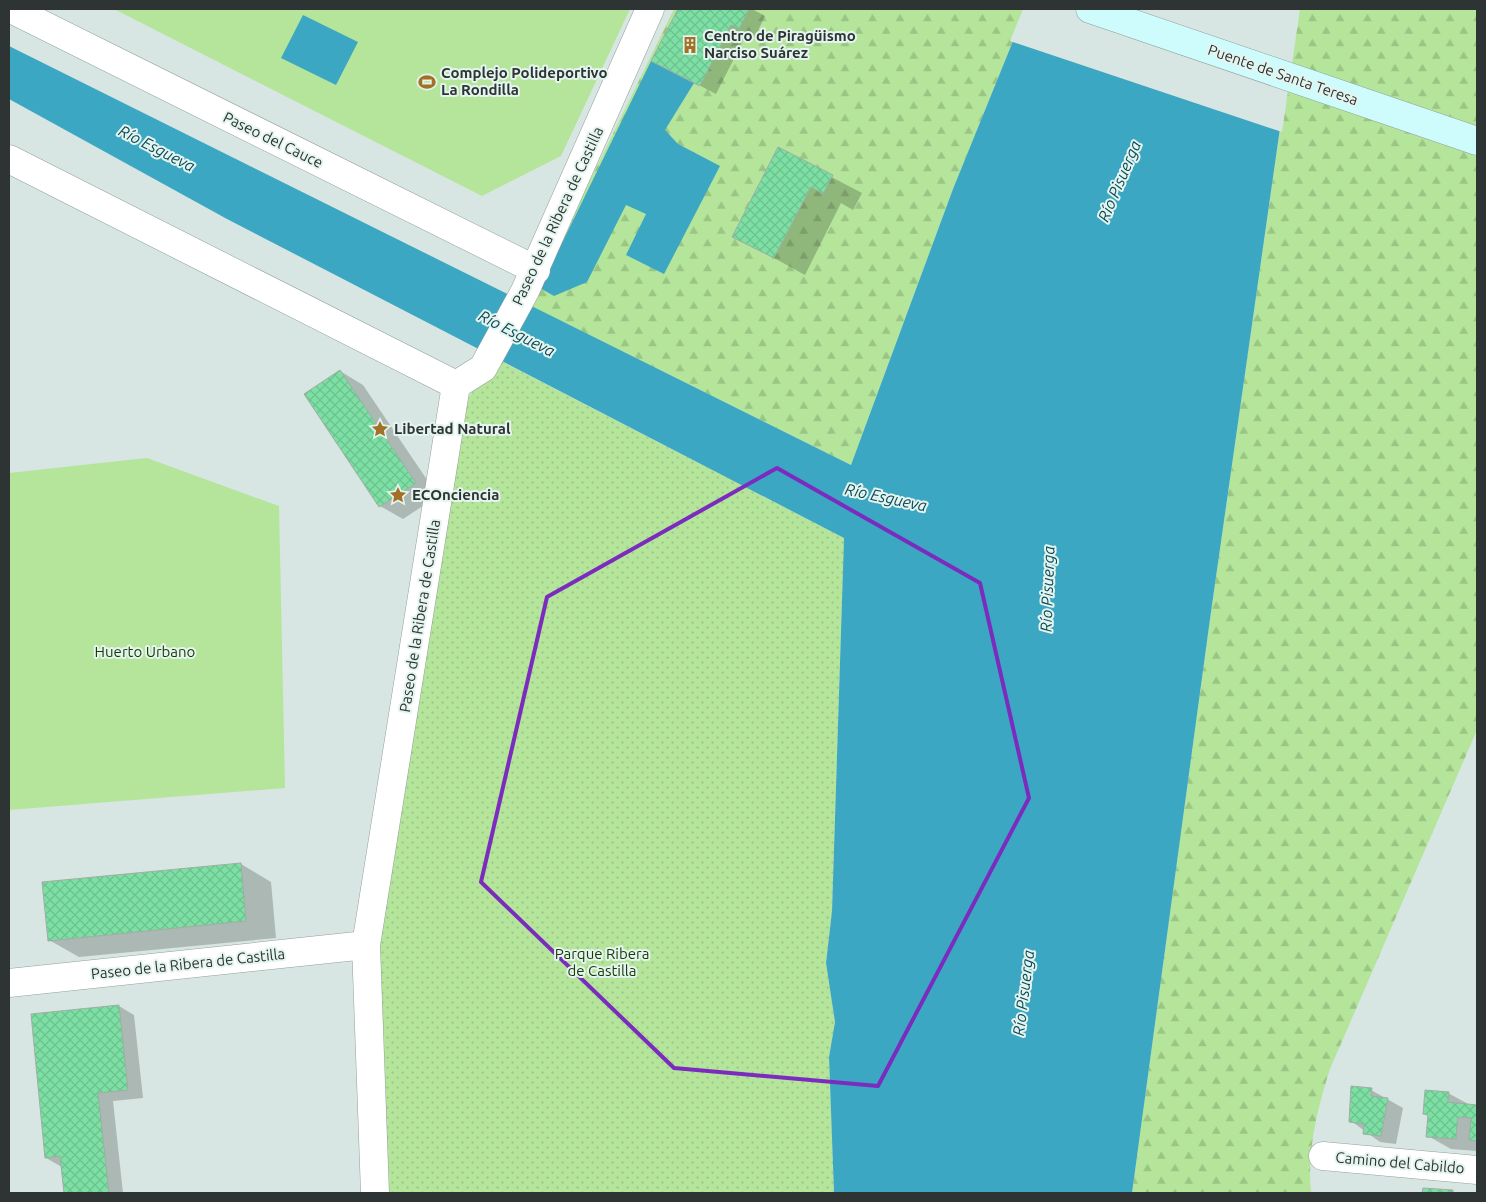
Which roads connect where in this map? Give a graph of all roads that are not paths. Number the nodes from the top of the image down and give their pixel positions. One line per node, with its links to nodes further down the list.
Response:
1 (11, 9): 6 (street, Paseo del Cauce)
2 (650, 9): 6 (street, Paseo de la Ribera de Castilla)
3 (1090, 9): 4 (main road, Puente de Santa Teresa)
4 (1477, 141)
5 (9, 159): 7 (street)
6 (531, 281): 7 (street, Paseo de la Ribera de Castilla)
7 (456, 385): 8 (street, Paseo de la Ribera de Castilla)
8 (366, 944): 9 (street, Paseo de la Ribera de Castilla); 12 (street, Paseo de la Ribera de Castilla)
9 (9, 983)
10 (1323, 1156): 11 (street, Camino del Cabildo)
11 (1477, 1170)
12 (374, 1193)

